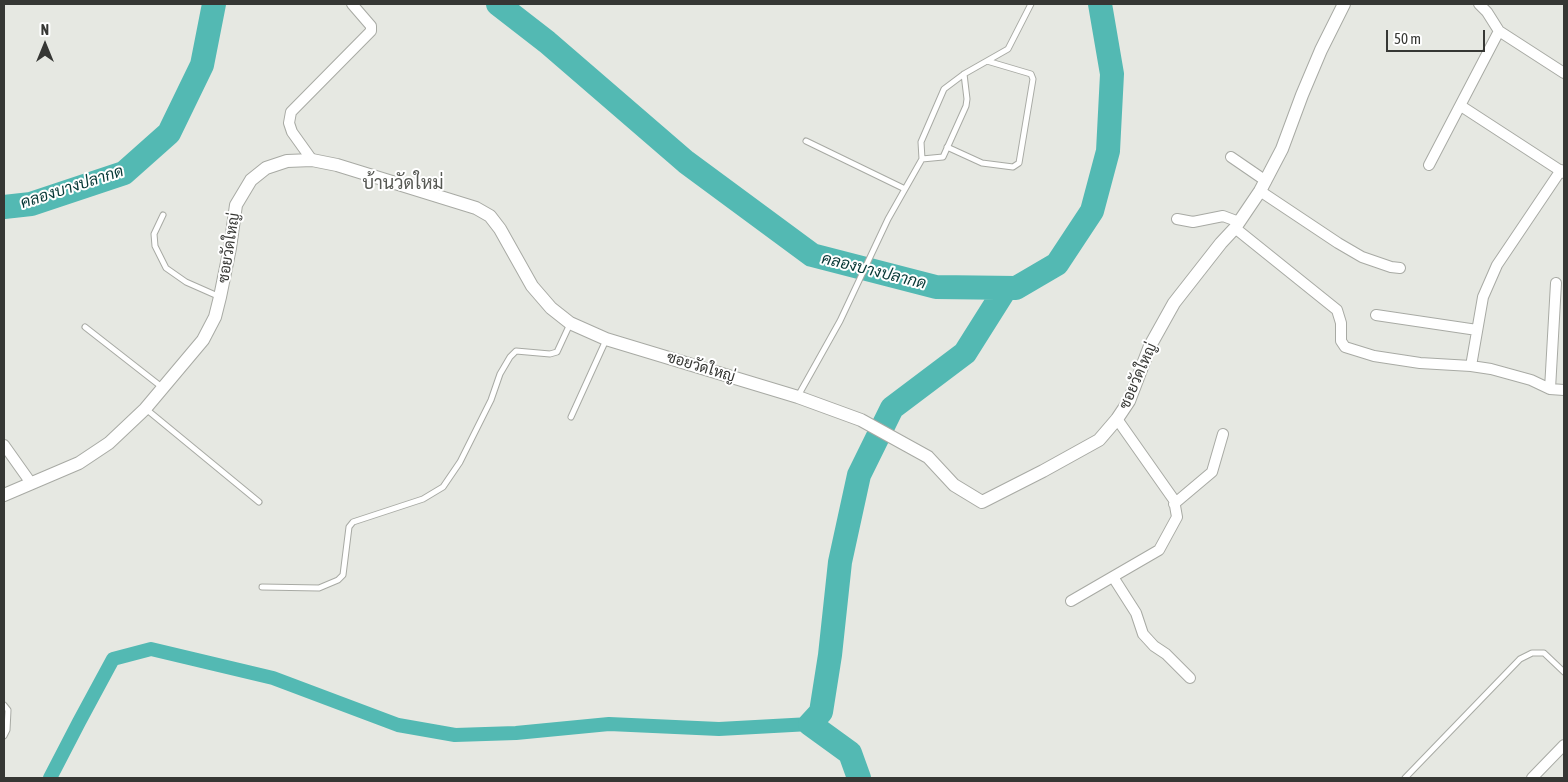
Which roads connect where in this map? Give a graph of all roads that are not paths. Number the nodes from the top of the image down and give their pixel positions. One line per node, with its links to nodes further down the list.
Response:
1 (352, 4): 14 (street)
2 (1031, 4): 6 (lane)
3 (1344, 4): 17 (street, ซอยวัดใหญ่)
4 (1479, 4): 5 (street)
5 (1499, 30): 7 (street); 9 (street)
6 (987, 61): 8 (lane); 11 (lane)
7 (1564, 73)
8 (964, 74): 11 (lane); 13 (lane)
9 (1461, 106): 15 (street); 16 (street)
10 (806, 141): 18 (lane)
11 (947, 147): 13 (lane)
12 (1231, 157): 17 (street)
13 (922, 159): 18 (lane)
14 (312, 160): 24 (street, ซอยวัดใหญ่); 26 (street, ซอยวัดใหญ่)
15 (1429, 165)
16 (1562, 172): 28 (street)
17 (1263, 186): 21 (street, ซอยวัดใหญ่); 22 (street)
18 (905, 189): 34 (lane)
19 (163, 215): 24 (lane)
20 (1177, 219): 21 (street)
21 (1237, 225): 30 (street); 37 (street, ซอยวัดใหญ่)
22 (1400, 268)
23 (1556, 282): 32 (street)
24 (220, 297): 31 (street, ซอยวัดใหญ่)
25 (1376, 315): 28 (street)
26 (570, 323): 29 (street, ซอยวัดใหญ่); 45 (lane)
27 (84, 327): 31 (lane)
28 (1477, 330): 30 (street)
29 (606, 339): 34 (street, ซอยวัดใหญ่); 36 (lane)
30 (1471, 366): 32 (street)
31 (163, 388): 35 (street, ซอยวัดใหญ่)
32 (1550, 389): 33 (street)
33 (1564, 390)
34 (798, 396): 37 (street, ซอยวัดใหญ่)
35 (145, 409): 40 (street, ซอยวัดใหญ่); 42 (lane)
36 (571, 417)
37 (1117, 419): 43 (street)
38 (1223, 434): 43 (street)
39 (4, 446): 40 (street)
40 (31, 483): 41 (street, ซอยวัดใหญ่)
41 (4, 495)
42 (259, 502)
43 (1174, 504): 44 (street)
44 (1113, 577): 46 (street); 48 (street)
45 (262, 587)
46 (1072, 601)
47 (1564, 672): 52 (lane)
48 (1190, 678)
49 (4, 705): 50 (lane)
50 (4, 736)
51 (1564, 744): 53 (street)
52 (1405, 778)
53 (1532, 778)

